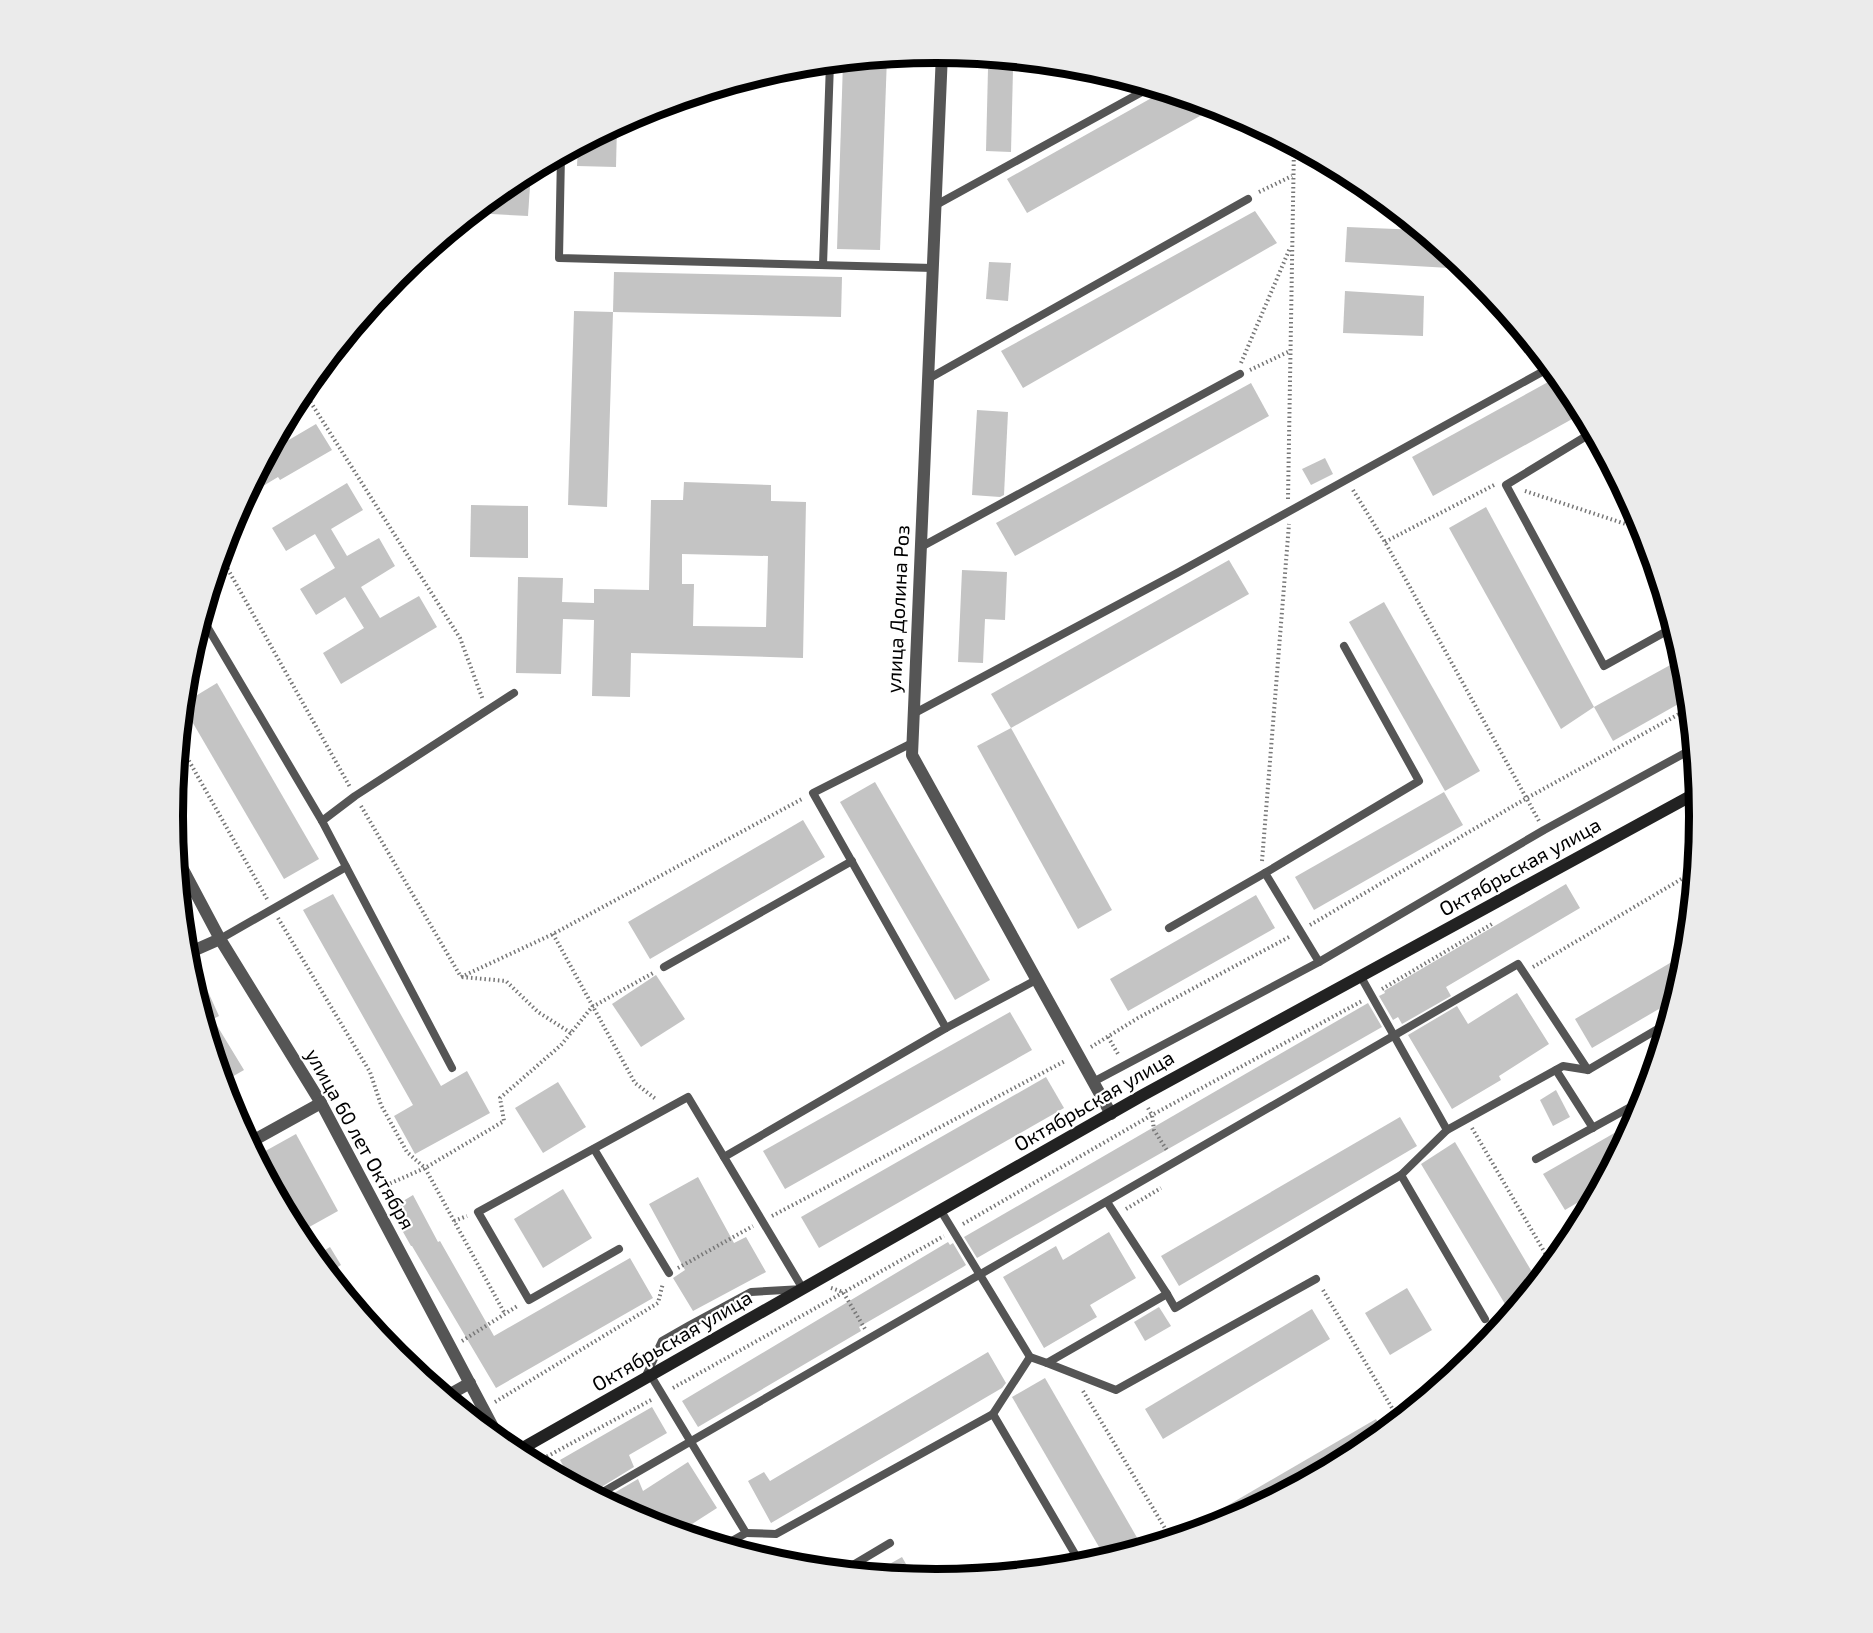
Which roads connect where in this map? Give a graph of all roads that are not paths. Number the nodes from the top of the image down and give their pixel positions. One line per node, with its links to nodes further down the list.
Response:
1 (942, 63): 6 (street, улица Долина Роз)
2 (831, 70): 7 (lane)
3 (1142, 92): 6 (lane)
4 (561, 164): 7 (lane)
5 (1248, 200): 11 (lane)
6 (936, 205): 8 (street, улица Долина Роз)
7 (823, 265): 8 (lane)
8 (933, 268): 11 (street, улица Долина Роз)
9 (1544, 371): 18 (lane)
10 (1240, 374): 13 (lane)
11 (928, 379): 13 (street, улица Долина Роз)
12 (1586, 436): 15 (lane)
13 (921, 547): 18 (street, улица Долина Роз)
14 (207, 627): 22 (lane)
15 (1667, 631)
16 (1344, 646): 25 (lane)
17 (514, 693): 22 (lane)
18 (913, 714): 19 (street, улица Долина Роз)
19 (912, 743): 23 (lane); 33 (street, улица Долина Роз)
20 (1687, 752): 30 (lane)
21 (1689, 797): 32 (main road, Октябрьская улица)
22 (322, 820): 24 (lane)
23 (852, 861): 31 (lane); 34 (lane)
24 (346, 867): 28 (lane); 37 (lane)
25 (1265, 873): 27 (lane); 30 (lane)
26 (186, 875): 28 (street, улица 60 лет Октября)
27 (1169, 928)
28 (219, 939): 29 (street); 41 (street, улица 60 лет Октября)
29 (195, 950)
30 (1319, 962): 40 (lane)
31 (664, 967)
32 (1361, 977): 36 (lane); 43 (main road, Октябрьская улица)
33 (1036, 980): 34 (lane); 40 (street, улица Долина Роз)
34 (946, 1028): 48 (lane)
35 (1659, 1028): 39 (lane)
36 (1394, 1036): 39 (lane); 45 (lane); 51 (lane)
37 (452, 1068)
38 (1556, 1070): 39 (lane); 44 (lane); 45 (lane)
39 (1588, 1070)
40 (1093, 1082): 43 (street, улица Долина Роз)
41 (321, 1103): 46 (street); 63 (street, улица 60 лет Октября)
42 (1632, 1107): 44 (lane)
43 (1111, 1114): 52 (main road, Октябрьская улица)
44 (1593, 1128): 49 (lane)
45 (1448, 1130): 50 (lane)
46 (256, 1139)
47 (594, 1149): 48 (lane); 53 (lane); 54 (lane)
48 (724, 1157): 57 (lane)
49 (1536, 1159)
50 (1401, 1175): 58 (lane); 59 (lane)
51 (1107, 1202): 55 (lane); 58 (lane)
52 (941, 1211): 55 (lane); 57 (main road, Октябрьская улица)
53 (620, 1249)
54 (669, 1273)
55 (980, 1275): 60 (lane); 67 (lane)
56 (1316, 1279): 61 (lane)
57 (803, 1289): 62 (main road, Октябрьская улица); 62 (lane)
58 (1167, 1294): 61 (lane)
59 (1485, 1319)
60 (1030, 1357): 61 (lane); 65 (lane)
61 (1047, 1363)
62 (648, 1377): 67 (lane); 68 (main road, Октябрьская улица)
63 (470, 1383): 64 (street); 66 (street, улица 60 лет Октября)
64 (452, 1393)
65 (993, 1414): 70 (lane); 73 (lane)
66 (491, 1424)
67 (692, 1443): 69 (lane); 70 (lane)
68 (525, 1447)
69 (603, 1492)
70 (746, 1533): 71 (lane)
71 (732, 1541)
72 (890, 1543): 74 (lane)
73 (1077, 1557)
74 (853, 1565)

